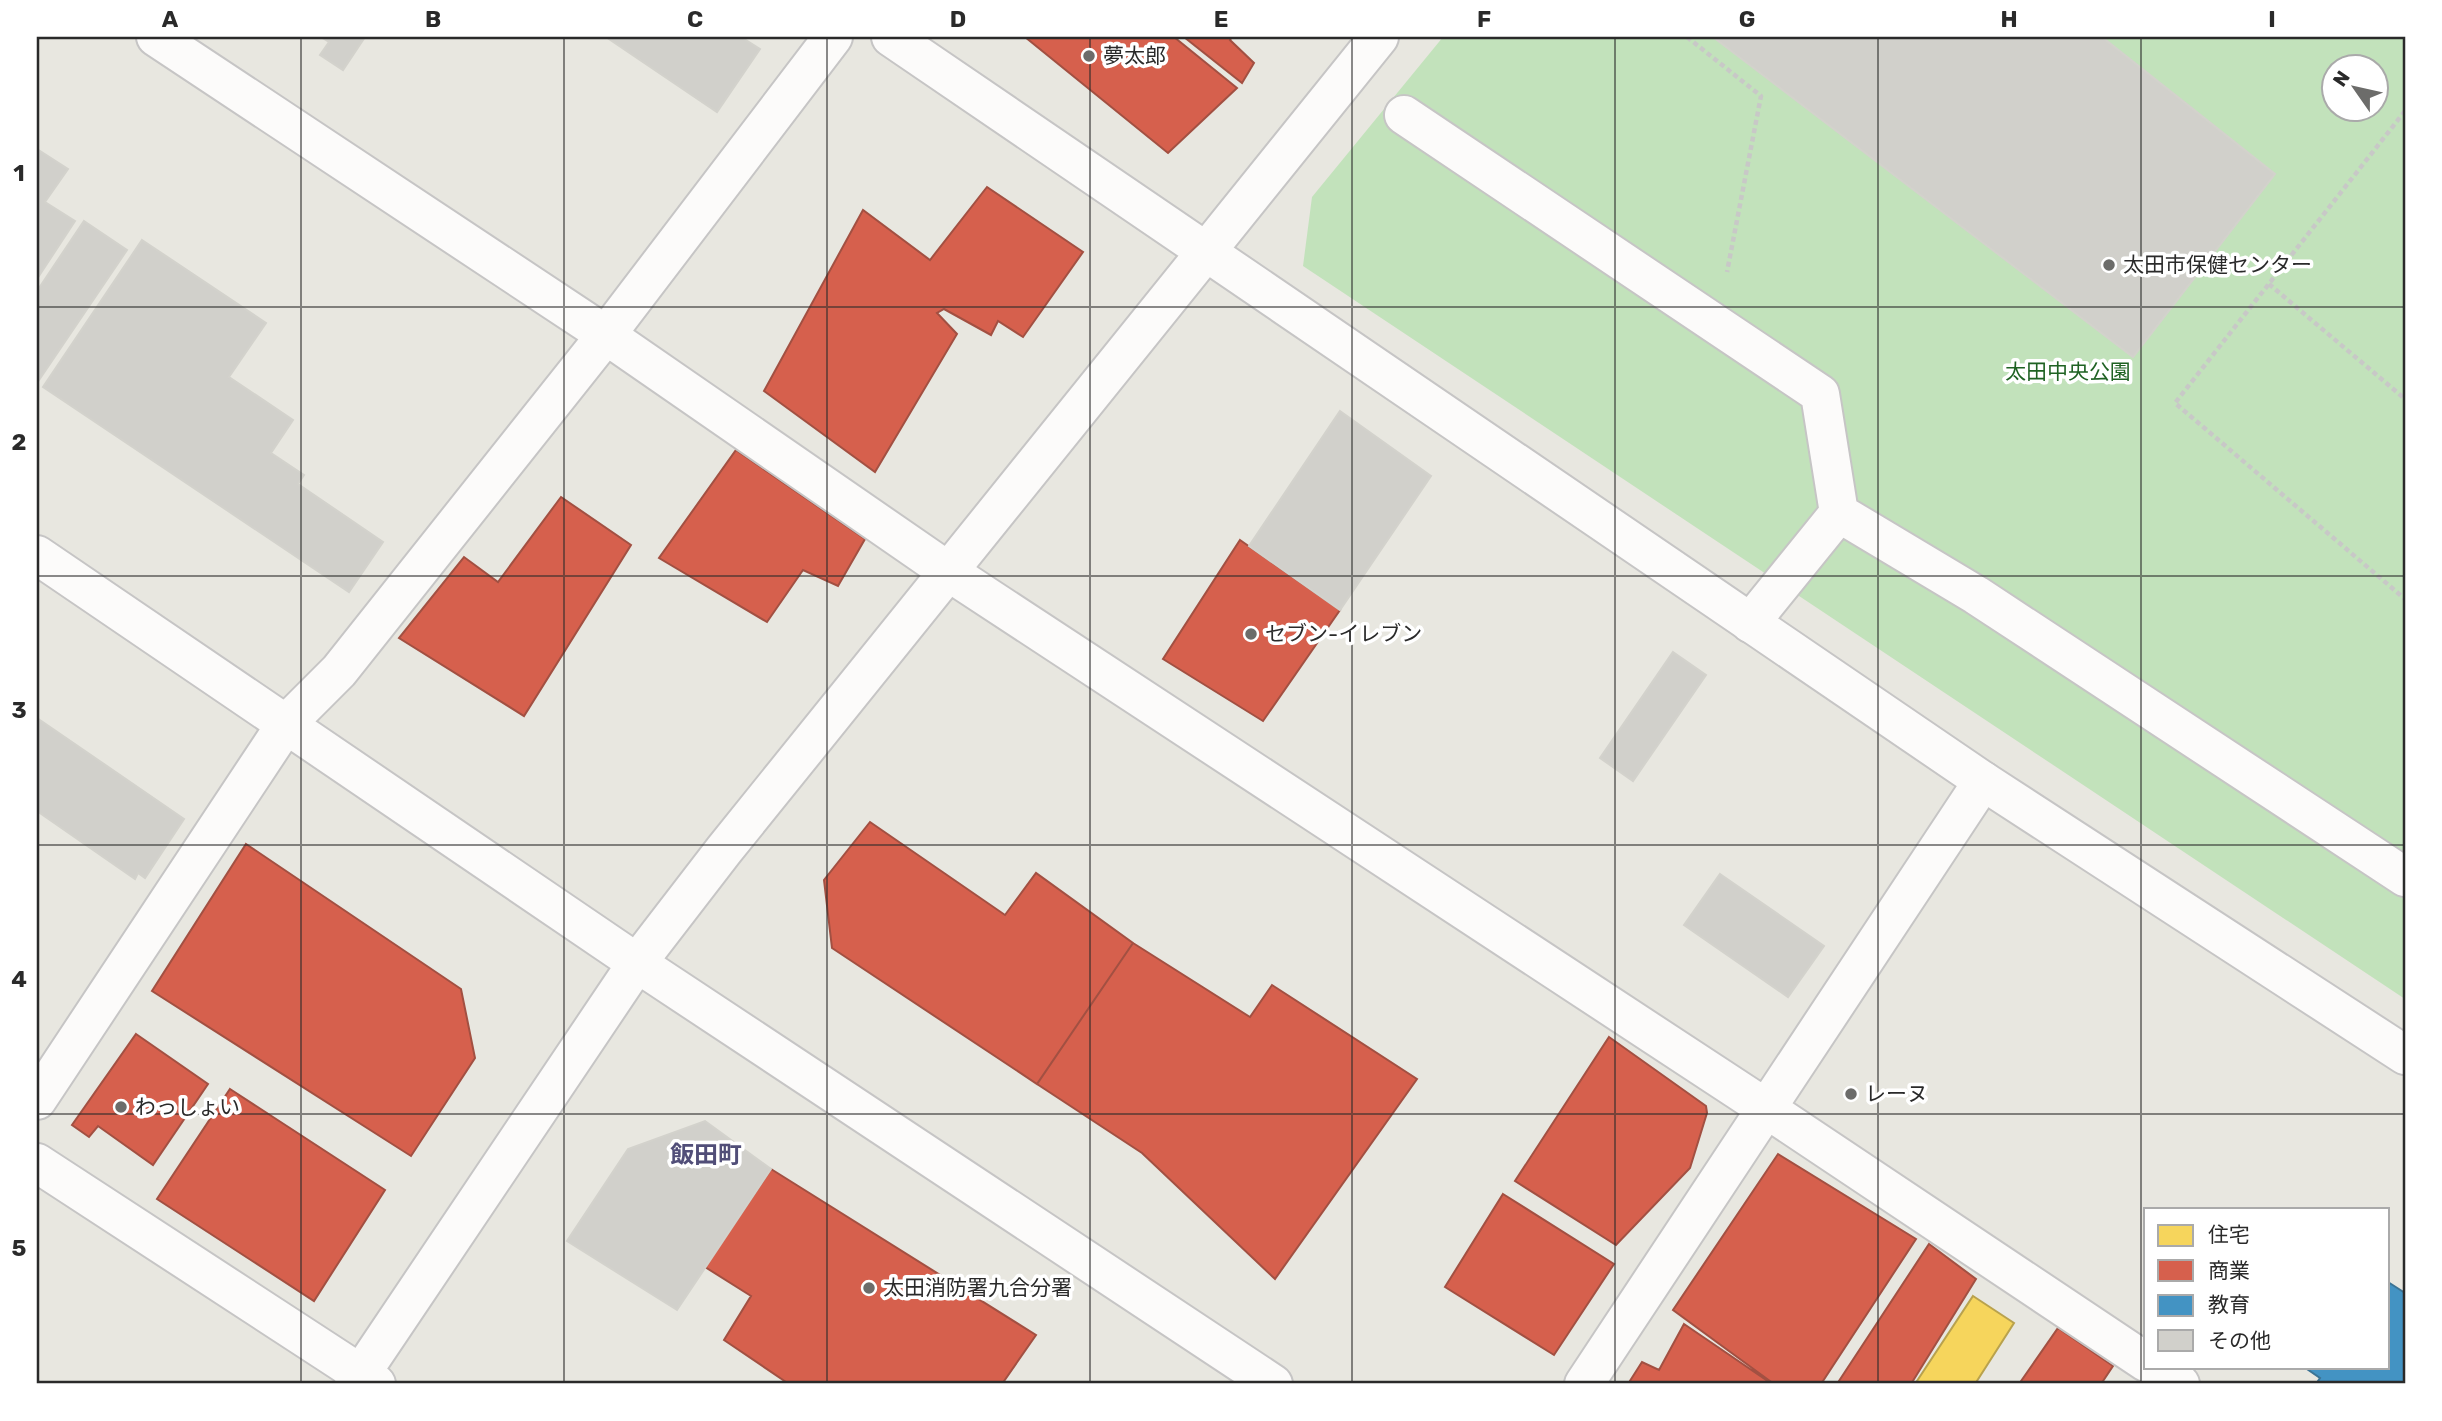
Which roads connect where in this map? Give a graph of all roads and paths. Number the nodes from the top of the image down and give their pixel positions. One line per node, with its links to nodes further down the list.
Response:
1 (156, 37): 11 (street)
2 (833, 37): 11 (street)
3 (891, 37): 8 (street)
4 (1379, 37): 8 (street)
5 (1686, 37): 10 (path)
6 (2405, 111): 9 (path)
7 (1404, 115): 10 (street)
8 (1207, 251): 15 (street); 17 (street)
9 (2269, 284): 12 (path); 16 (path)
10 (1717, 324): 13 (street)
11 (606, 335): 15 (street); 18 (street)
12 (2405, 399)
13 (1839, 513): 17 (street); 20 (street)
14 (37, 555): 18 (street)
15 (949, 572): 21 (street); 24 (street)
16 (2405, 599)
17 (1750, 623): 19 (street)
18 (286, 724): 21 (street); 23 (street)
19 (1983, 781): 22 (street); 24 (street)
20 (2405, 877)
21 (637, 963): 28 (street); 29 (street)
22 (2405, 1055)
23 (37, 1100)
24 (1768, 1109): 26 (street); 30 (street)
25 (37, 1163): 28 (street)
26 (2144, 1361)
27 (2156, 1368): 31 (street)
28 (363, 1381)
29 (1273, 1384)
30 (1584, 1384)
31 (2180, 1384)

